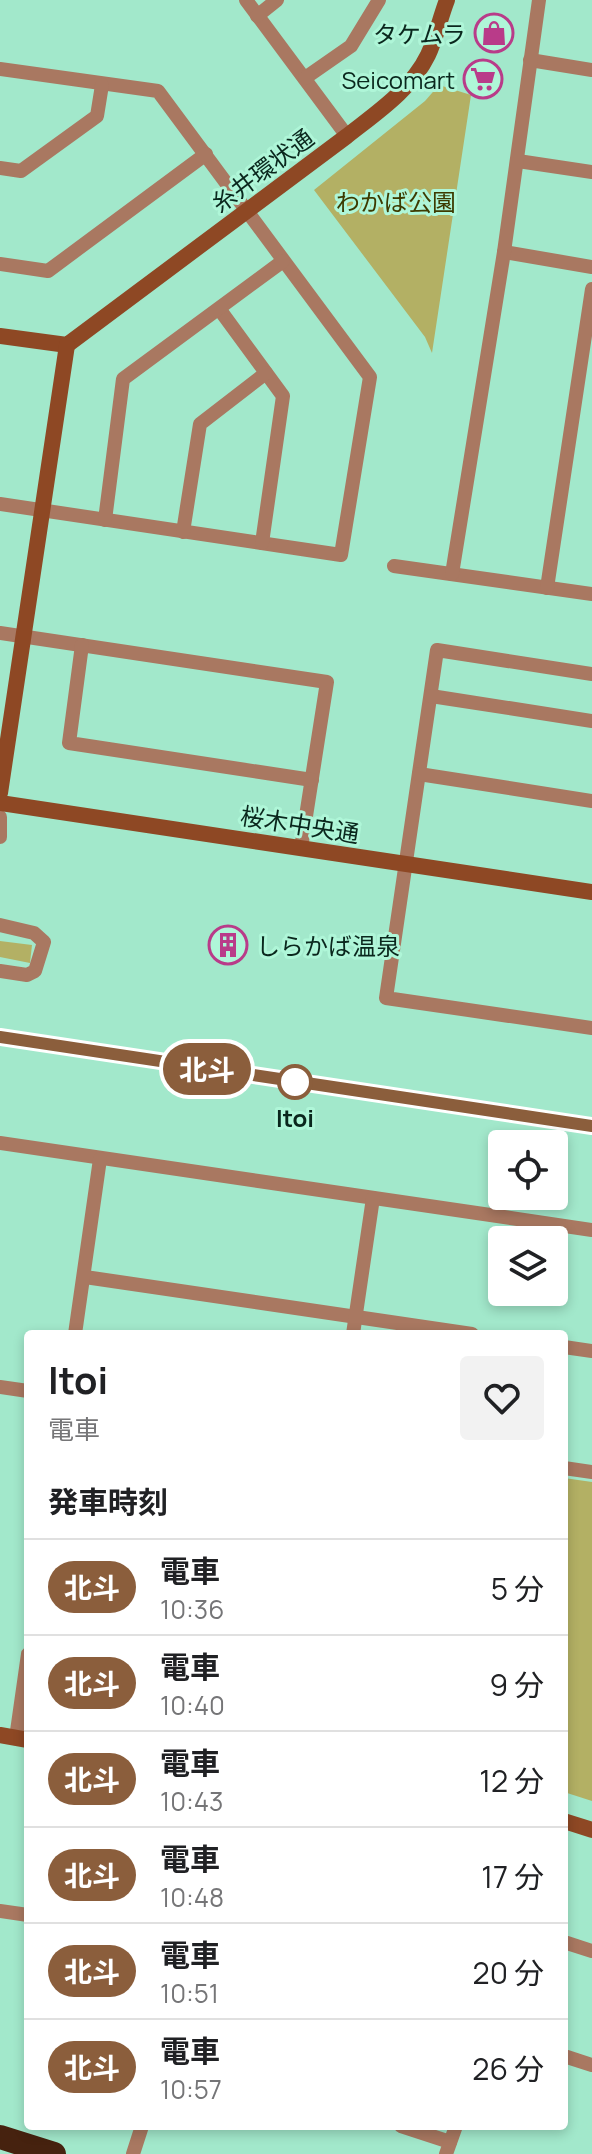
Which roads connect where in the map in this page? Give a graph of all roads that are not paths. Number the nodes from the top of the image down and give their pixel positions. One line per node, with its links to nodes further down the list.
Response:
1 (246, 0): 6 (street)
2 (277, 0): 6 (street)
3 (379, 0): 10 (street)
4 (447, 0): 12 (street, 糸井環状通)
5 (539, 0): 7 (street)
6 (257, 16): 10 (street)
7 (530, 60): 9 (street); 14 (street)
8 (0, 69): 11 (street)
9 (592, 70)
10 (305, 78): 12 (street)
11 (102, 85): 13 (street); 15 (street)
12 (347, 136): 17 (street, 糸井環状通)
13 (206, 154): 17 (street); 20 (street)
14 (518, 161): 16 (street); 18 (street)
15 (0, 168)
16 (592, 172)
17 (247, 211): 19 (street); 25 (street, 糸井環状通)
18 (504, 252): 21 (street); 33 (street)
19 (283, 261): 23 (street); 31 (street)
20 (0, 264)
21 (592, 267)
22 (592, 289): 34 (street)
23 (220, 310): 26 (street); 29 (street)
24 (0, 336): 25 (street)
25 (67, 345): 28 (street)
26 (266, 373): 30 (street); 31 (street)
27 (0, 504): 28 (street)
28 (41, 510): 29 (street); 37 (street)
29 (105, 520): 30 (street)
30 (183, 532): 31 (street)
31 (262, 543)
32 (394, 566): 33 (street)
33 (452, 574): 34 (street)
34 (547, 588): 35 (street)
35 (592, 594)
36 (0, 633): 37 (street)
37 (24, 637): 38 (street); 44 (street)
38 (82, 645): 43 (street); 43 (street)
39 (592, 674): 40 (street)
40 (431, 696): 41 (street); 42 (street)
41 (592, 721)
42 (419, 774): 45 (street); 50 (street)
43 (312, 780): 49 (street)
44 (0, 793)
45 (592, 801)
46 (0, 803): 49 (street, 桜木中央通)
47 (0, 817): 48 (street)
48 (0, 837)
49 (301, 848): 50 (street, 桜木中央通)
50 (406, 865): 51 (street, 桜木中央通); 54 (street)
51 (592, 892)
52 (0, 925): 53 (street)
53 (0, 971)
54 (592, 1028)
55 (0, 1143): 56 (street)
56 (100, 1159): 57 (street); 59 (street)
57 (373, 1198): 58 (street); 60 (street)
58 (592, 1230)
59 (85, 1277): 60 (street); 61 (street)
60 (355, 1317): 62 (street); 63 (street)
61 (76, 1330)
62 (353, 1330)
63 (444, 1330)
64 (568, 1348): 65 (street)
65 (592, 1351)
66 (0, 1387): 67 (street)
67 (24, 1390)
68 (568, 1469): 69 (street)
69 (592, 1472)
70 (24, 1680): 71 (street)
71 (15, 1738)
72 (568, 1822): 73 (street)
73 (592, 1830)
74 (0, 1911): 75 (street)
75 (24, 1914)
76 (568, 1943): 77 (street)
77 (592, 1951)
78 (568, 2057): 79 (street)
79 (592, 2065)
80 (141, 2130): 85 (street)
81 (410, 2130): 83 (street)
82 (0, 2137): 84 (highway)
83 (448, 2148)
84 (54, 2154)
85 (133, 2154)

